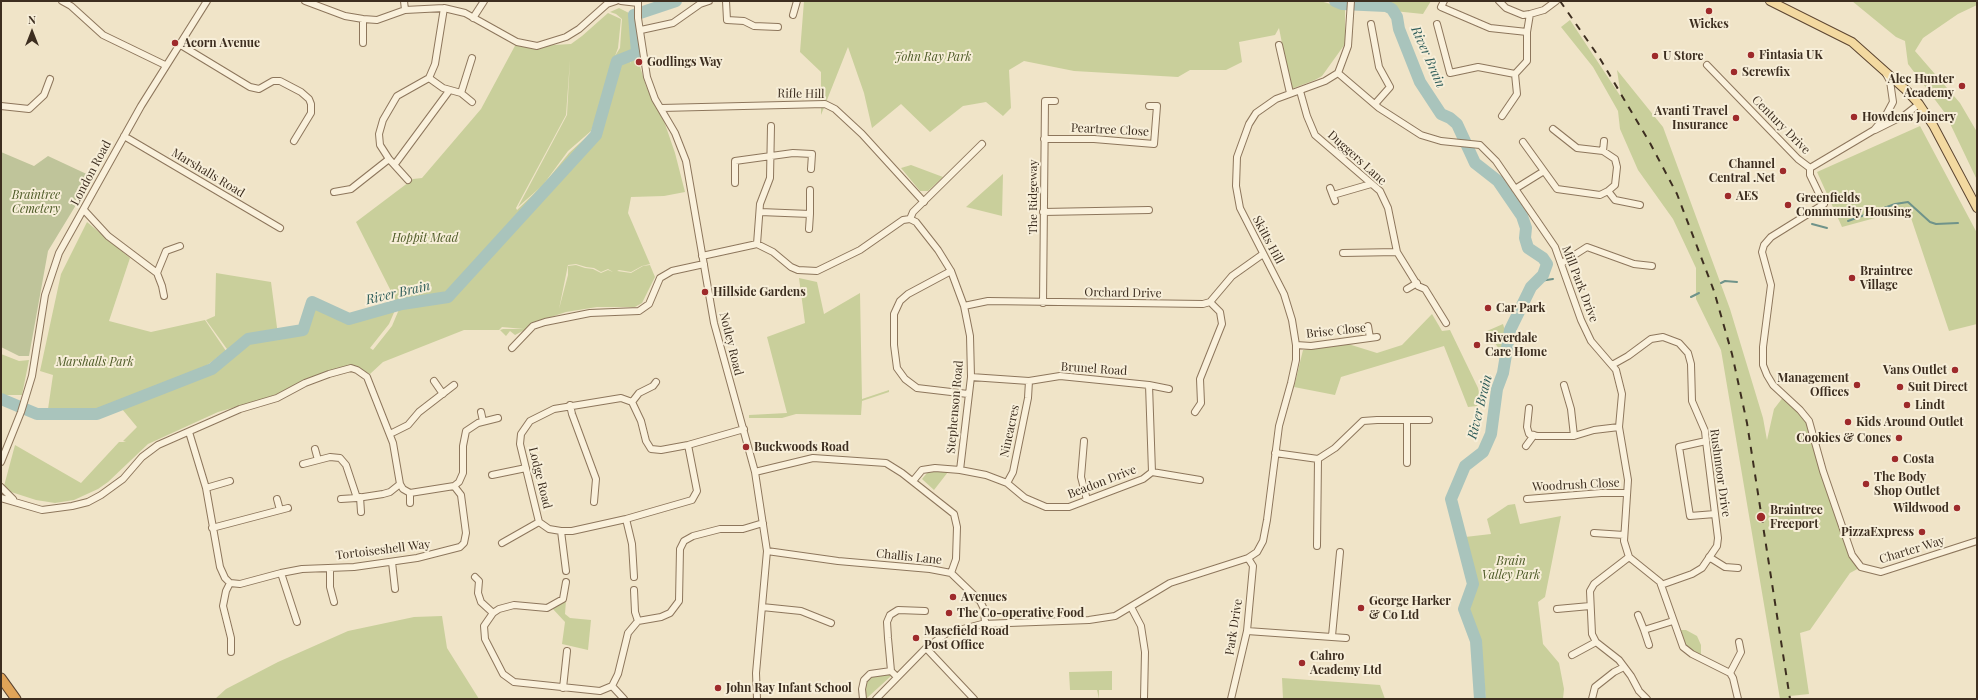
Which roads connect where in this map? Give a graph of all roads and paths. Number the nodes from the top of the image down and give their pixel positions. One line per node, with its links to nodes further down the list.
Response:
1 (62, 1): 17 (street)
2 (207, 1): 30 (street, London Road)
3 (305, 1): 23 (street)
4 (404, 1): 19 (street)
5 (484, 1): 22 (street)
6 (616, 1): 22 (street)
7 (621, 1): 16 (street)
8 (709, 1): 27 (street)
9 (726, 1): 26 (street)
10 (796, 1): 21 (street)
11 (1351, 1): 36 (street)
12 (1444, 1): 28 (street)
13 (1499, 1): 20 (street)
14 (1556, 1): 20 (street)
15 (1770, 1): 35 (main road)
16 (638, 2): 27 (street, Notley Road)
17 (72, 4): 33 (street)
18 (444, 8): 19 (street); 22 (street); 38 (street)
19 (405, 10): 23 (street)
20 (1530, 14): 28 (street)
21 (793, 15)
22 (473, 18)
23 (363, 19): 29 (street)
24 (1371, 24): 46 (street)
25 (1437, 24): 37 (street)
26 (778, 27)
27 (641, 30): 50 (street, Notley Road)
28 (1526, 32): 37 (street)
29 (363, 43)
30 (179, 44): 33 (street, London Road); 57 (street)
31 (1279, 44): 43 (street)
32 (472, 58): 42 (street)
33 (165, 65): 55 (street, London Road)
34 (1707, 65): 65 (street, Century Drive)
35 (1886, 72): 47 (main road); 54 (street, Century Drive)
36 (1338, 73): 41 (street, Skitts Hill); 46 (street, Mill Park Drive)
37 (1515, 74): 51 (street)
38 (429, 78): 40 (street); 63 (street)
39 (50, 79): 48 (street)
40 (449, 91): 42 (street); 64 (street)
41 (1300, 91): 43 (street, Skitts Hill); 70 (street, Duggers Lane)
42 (461, 93): 45 (street)
43 (1290, 93): 91 (street, Skitts Hill)
44 (1055, 101): 56 (street, The Ridgeway)
45 (472, 102)
46 (1375, 104): 72 (street, Mill Park Drive)
47 (1919, 104): 54 (street); 78 (main road)
48 (1, 106)
49 (1149, 106): 56 (street, Peartree Close)
50 (661, 108): 76 (street, Rifle Hill); 92 (street, Notley Road)
51 (1502, 116)
52 (771, 126): 62 (street)
53 (1553, 129): 61 (street)
54 (1874, 130): 65 (street, Century Drive)
55 (124, 136): 79 (street, London Road); 85 (street, Marshalls Road)
56 (1044, 139): 82 (street, The Ridgeway)
57 (294, 141)
58 (1604, 141): 61 (street)
59 (1523, 142): 67 (street)
60 (982, 144): 76 (street)
61 (1603, 151): 74 (street)
62 (770, 157): 66 (street); 69 (street); 81 (street)
63 (389, 159): 64 (street); 75 (street)
64 (395, 164): 68 (street)
65 (1810, 168): 182 (street, Charter Way)
66 (811, 169)
67 (1544, 171): 72 (street); 74 (street)
68 (408, 180)
69 (735, 183)
70 (1371, 184): 71 (street); 89 (street, Duggers Lane)
71 (1330, 188)
72 (1515, 189): 93 (street, Mill Park Drive)
73 (810, 190): 83 (street)
74 (1608, 191): 77 (street)
75 (334, 192)
76 (924, 202): 84 (street)
77 (1640, 205)
78 (1977, 208)
79 (84, 210): 97 (street); 144 (street, London Road)
80 (1149, 210): 82 (street)
81 (760, 212): 83 (street); 87 (street)
82 (1043, 212): 102 (street, The Ridgeway)
83 (810, 214): 86 (street)
84 (910, 219): 87 (street); 96 (street, Stephenson Road)
85 (280, 228)
86 (809, 229)
87 (757, 244): 92 (street)
88 (180, 246): 97 (street)
89 (1397, 252): 90 (street); 98 (street, Duggers Lane)
90 (1343, 253)
91 (1263, 254): 101 (street); 108 (street, Skitts Hill)
92 (702, 256): 94 (street, Notley Road)
93 (1562, 263): 95 (street); 110 (street, Mill Park Drive)
94 (704, 264): 109 (street); 131 (street, Notley Road)
95 (1652, 266)
96 (951, 271): 103 (street, Stephenson Road); 120 (street)
97 (156, 273): 100 (street)
98 (1417, 283): 99 (street); 104 (street, Duggers Lane)
99 (1407, 289)
100 (164, 296)
101 (1210, 302): 102 (street, Orchard Drive); 125 (street)
102 (1043, 303): 103 (street, Orchard Drive)
103 (964, 306): 111 (street, Stephenson Road)
104 (1446, 323)
105 (1368, 326): 107 (street)
106 (1377, 337): 107 (street, Brise Close)
107 (1370, 338): 108 (street, Brise Close)
108 (1296, 345): 141 (street, Skitts Hill)
109 (512, 348)
110 (1612, 365): 130 (street, Mill Park Drive); 137 (street, Rushmoor Drive)
111 (971, 377): 113 (street, Brunel Road); 120 (street, Stephenson Road)
112 (434, 381): 119 (street)
113 (1029, 381): 116 (street, Brunel Road); 155 (street, Nineacres)
114 (656, 382): 121 (street)
115 (454, 385): 119 (street)
116 (1149, 385): 118 (street, Brunel Road); 150 (street, Beadon Drive)
117 (1564, 385): 135 (street)
118 (1169, 388)
119 (443, 394): 133 (street)
120 (968, 394): 148 (street, Stephenson Road)
121 (632, 402): 122 (street, Lodge Road); 138 (street)
122 (570, 405): 147 (street, Lodge Road); 170 (street)
123 (1529, 408): 134 (street)
124 (481, 412): 129 (street)
125 (1195, 412)
126 (498, 418): 129 (street)
127 (1407, 420): 128 (street); 142 (street); 145 (street)
128 (1429, 420)
129 (483, 421): 157 (street)
130 (1619, 427): 135 (street); 161 (street, Mill Park Drive)
131 (744, 429): 138 (street); 149 (street, Notley Road)
132 (189, 432): 133 (street); 159 (street); 168 (street)
133 (390, 434): 156 (street)
134 (1534, 435): 135 (street); 139 (street)
135 (1574, 436)
136 (1084, 441): 167 (street)
137 (1706, 441): 174 (street, Rushmoor Drive); 174 (street)
138 (688, 446): 175 (street, Lodge Road)
139 (1526, 446)
140 (315, 450): 143 (street)
141 (1275, 453): 142 (street); 189 (street, Skitts Hill)
142 (1318, 459): 184 (street)
143 (318, 460): 146 (street); 163 (street)
144 (1, 461)
145 (1407, 463)
146 (303, 464)
147 (526, 468): 151 (street); 176 (street, Lodge Road)
148 (960, 470): 154 (street, Beadon Drive); 155 (street, Beadon Drive)
149 (755, 472): 154 (street); 177 (street, Notley Road)
150 (1152, 472): 152 (street); 167 (street, Beadon Drive)
151 (492, 475)
152 (1200, 480)
153 (230, 481): 159 (street)
154 (913, 481): 195 (street)
155 (1006, 483): 167 (street, Beadon Drive)
156 (400, 484): 160 (street); 163 (street)
157 (454, 486): 160 (street); 190 (street, Tortoiseshell Way)
158 (1, 487): 168 (street)
159 (206, 488): 178 (street)
160 (410, 493): 169 (street)
161 (1627, 494): 165 (street, Woodrush Close); 181 (street, Mill Park Drive)
162 (1, 498): 168 (street)
163 (359, 498): 166 (street); 173 (street)
164 (277, 499): 172 (street)
165 (1527, 499)
166 (341, 500)
167 (1087, 500)
168 (15, 501)
169 (410, 502)
170 (594, 502)
171 (288, 508): 172 (street)
172 (280, 510): 178 (street)
173 (361, 512)
174 (1715, 514): 188 (street, Rushmoor Drive)
175 (626, 519): 179 (street, Lodge Road); 197 (street)
176 (539, 522): 179 (street, Lodge Road); 183 (street)
177 (763, 523): 185 (street, Notley Road); 211 (street)
178 (212, 528): 199 (street)
179 (561, 531): 193 (street)
180 (1594, 533): 181 (street)
181 (1624, 535): 187 (street, Mill Park Drive)
182 (1977, 541)
183 (502, 543)
184 (1317, 546)
185 (767, 551): 195 (street, Challis Lane); 205 (street, Notley Road)
186 (1340, 552): 218 (street)
187 (1629, 557): 200 (street); 204 (street)
188 (1709, 557): 192 (street); 200 (street, Rushmoor Drive)
189 (1248, 558): 206 (street); 217 (street, Park Drive)
190 (392, 562): 191 (street, Tortoiseshell Way); 201 (street)
191 (330, 568): 194 (street, Tortoiseshell Way); 203 (street)
192 (1738, 568)
193 (566, 571)
194 (281, 573): 199 (street, Tortoiseshell Way); 213 (street)
195 (951, 573): 215 (street, Challis Lane)
196 (475, 576): 209 (street)
197 (634, 577)
198 (566, 582): 209 (street)
199 (230, 584): 225 (street)
200 (1661, 585): 212 (street)
201 (394, 589)
202 (634, 590): 211 (street)
203 (334, 602)
204 (1590, 606): 207 (street); 220 (street)
205 (762, 607): 214 (street); 237 (street, Notley Road)
206 (1131, 607): 215 (street); 240 (street)
207 (1556, 609)
208 (925, 611): 228 (street)
209 (493, 613): 233 (street)
210 (1638, 615): 216 (street)
211 (638, 621): 232 (street)
212 (1673, 621): 216 (street); 229 (street)
213 (297, 622)
214 (831, 623)
215 (986, 624): 223 (street)
216 (1644, 630): 222 (street)
217 (1247, 631): 218 (street); 241 (street, Park Drive)
218 (1332, 636): 219 (street)
219 (1346, 638)
220 (1596, 642): 226 (street); 227 (street)
221 (1739, 642): 229 (street)
222 (1649, 645)
223 (926, 648): 230 (street); 239 (street)
224 (567, 651): 233 (street)
225 (231, 652)
226 (1572, 654)
227 (1624, 667): 242 (street); 243 (street)
228 (891, 671): 230 (street); 238 (street)
229 (1730, 673): 244 (street)
230 (897, 677): 234 (street)
231 (1, 678): 235 (highway)
232 (612, 686): 233 (street); 236 (street)
233 (563, 688)
234 (880, 698)
235 (16, 699)
236 (624, 699)
237 (757, 699)
238 (863, 699)
239 (974, 699)
240 (1144, 699)
241 (1231, 699)
242 (1592, 699)
243 (1647, 699)
244 (1738, 699)

